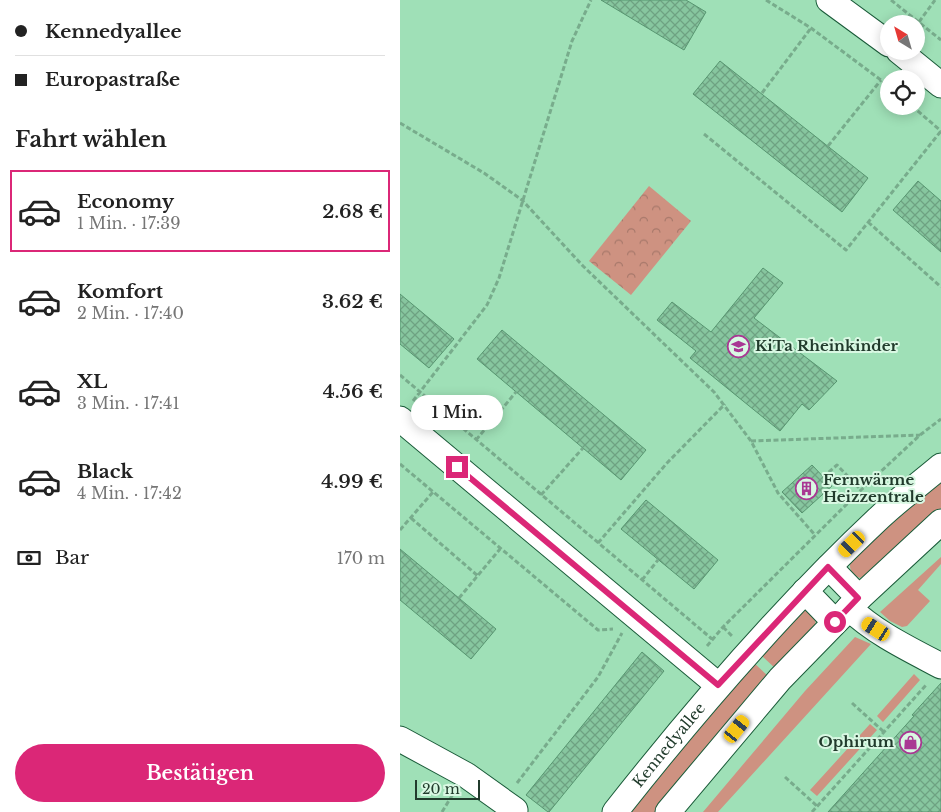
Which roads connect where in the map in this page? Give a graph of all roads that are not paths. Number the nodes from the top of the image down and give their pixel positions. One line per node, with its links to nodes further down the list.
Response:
1 (829, 0): 2 (street)
2 (880, 37)
3 (910, 60): 4 (street)
4 (941, 86)
5 (406, 411): 12 (street)
6 (941, 466): 8 (street, Kennedyallee)
7 (941, 522): 10 (street)
8 (828, 567): 9 (street, Kennedyallee); 10 (street)
9 (805, 591): 10 (street); 12 (street, Kennedyallee)
10 (847, 609): 11 (street); 16 (street)
11 (934, 674)
12 (718, 685): 15 (street, Kennedyallee)
13 (400, 739): 14 (street)
14 (513, 800)
15 (615, 812)
16 (668, 812)

